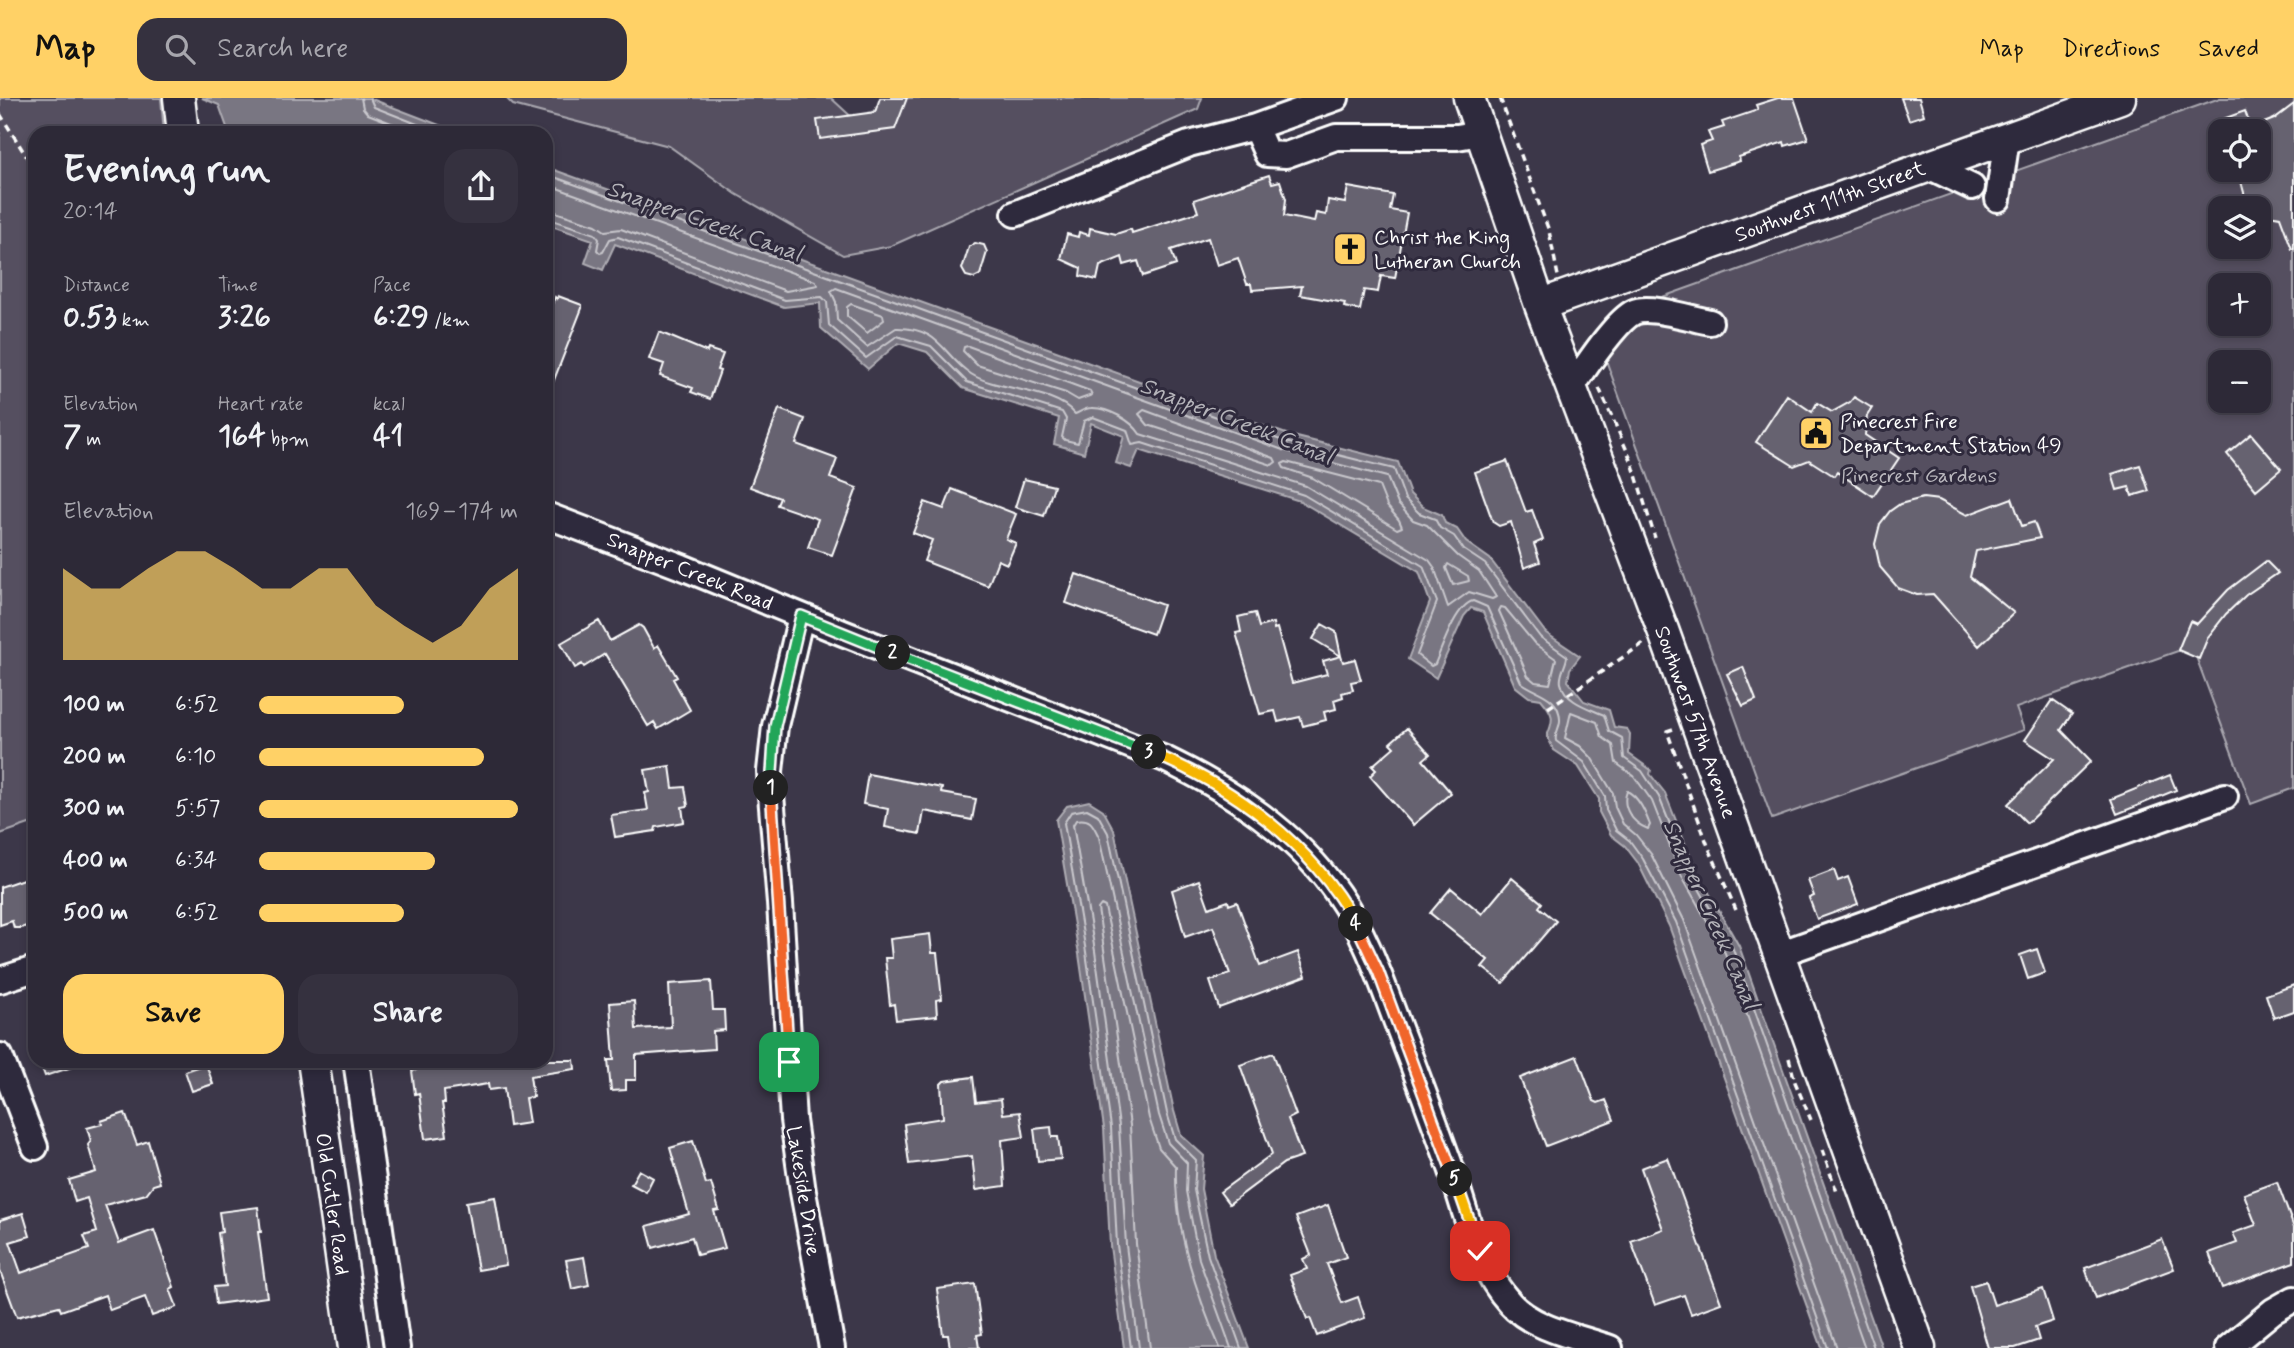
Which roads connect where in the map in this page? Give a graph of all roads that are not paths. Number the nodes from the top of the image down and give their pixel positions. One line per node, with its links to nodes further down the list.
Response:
1 (1336, 98): 6 (street)
2 (1469, 98): 7 (main road, Southwest 57th Avenue)
3 (2120, 98): 8 (main road, Southwest 111th Street)
4 (179, 101): 5 (main road)
5 (182, 126)
6 (1255, 127): 7 (street); 12 (street)
7 (1481, 133): 13 (main road, Southwest 57th Avenue)
8 (2007, 138): 9 (main road, Southwest 111th Street); 11 (street)
9 (1928, 166): 10 (street); 13 (main road, Southwest 111th Street)
10 (1972, 187)
11 (1998, 199)
12 (1015, 214)
13 (1540, 305): 15 (main road, Southwest 57th Avenue)
14 (1710, 322): 15 (street)
15 (1571, 388): 19 (main road, Southwest 57th Avenue)
16 (553, 518): 17 (street, Snapper Creek Road)
17 (801, 616): 29 (street, Lakeside Drive); 30 (street, Snapper Creek Road)
18 (2225, 796): 19 (street)
19 (1779, 954): 31 (main road, Southwest 57th Avenue)
20 (28, 970): 21 (street)
21 (0, 980)
22 (0, 1056): 25 (street)
23 (314, 1068): 27 (main road, Old Cutler Road)
24 (357, 1068): 28 (street, Old Cutler Road)
25 (35, 1147)
26 (2294, 1299): 32 (street)
27 (354, 1348)
28 (397, 1348)
29 (832, 1348)
30 (1610, 1348)
31 (1920, 1348)
32 (2228, 1348)

